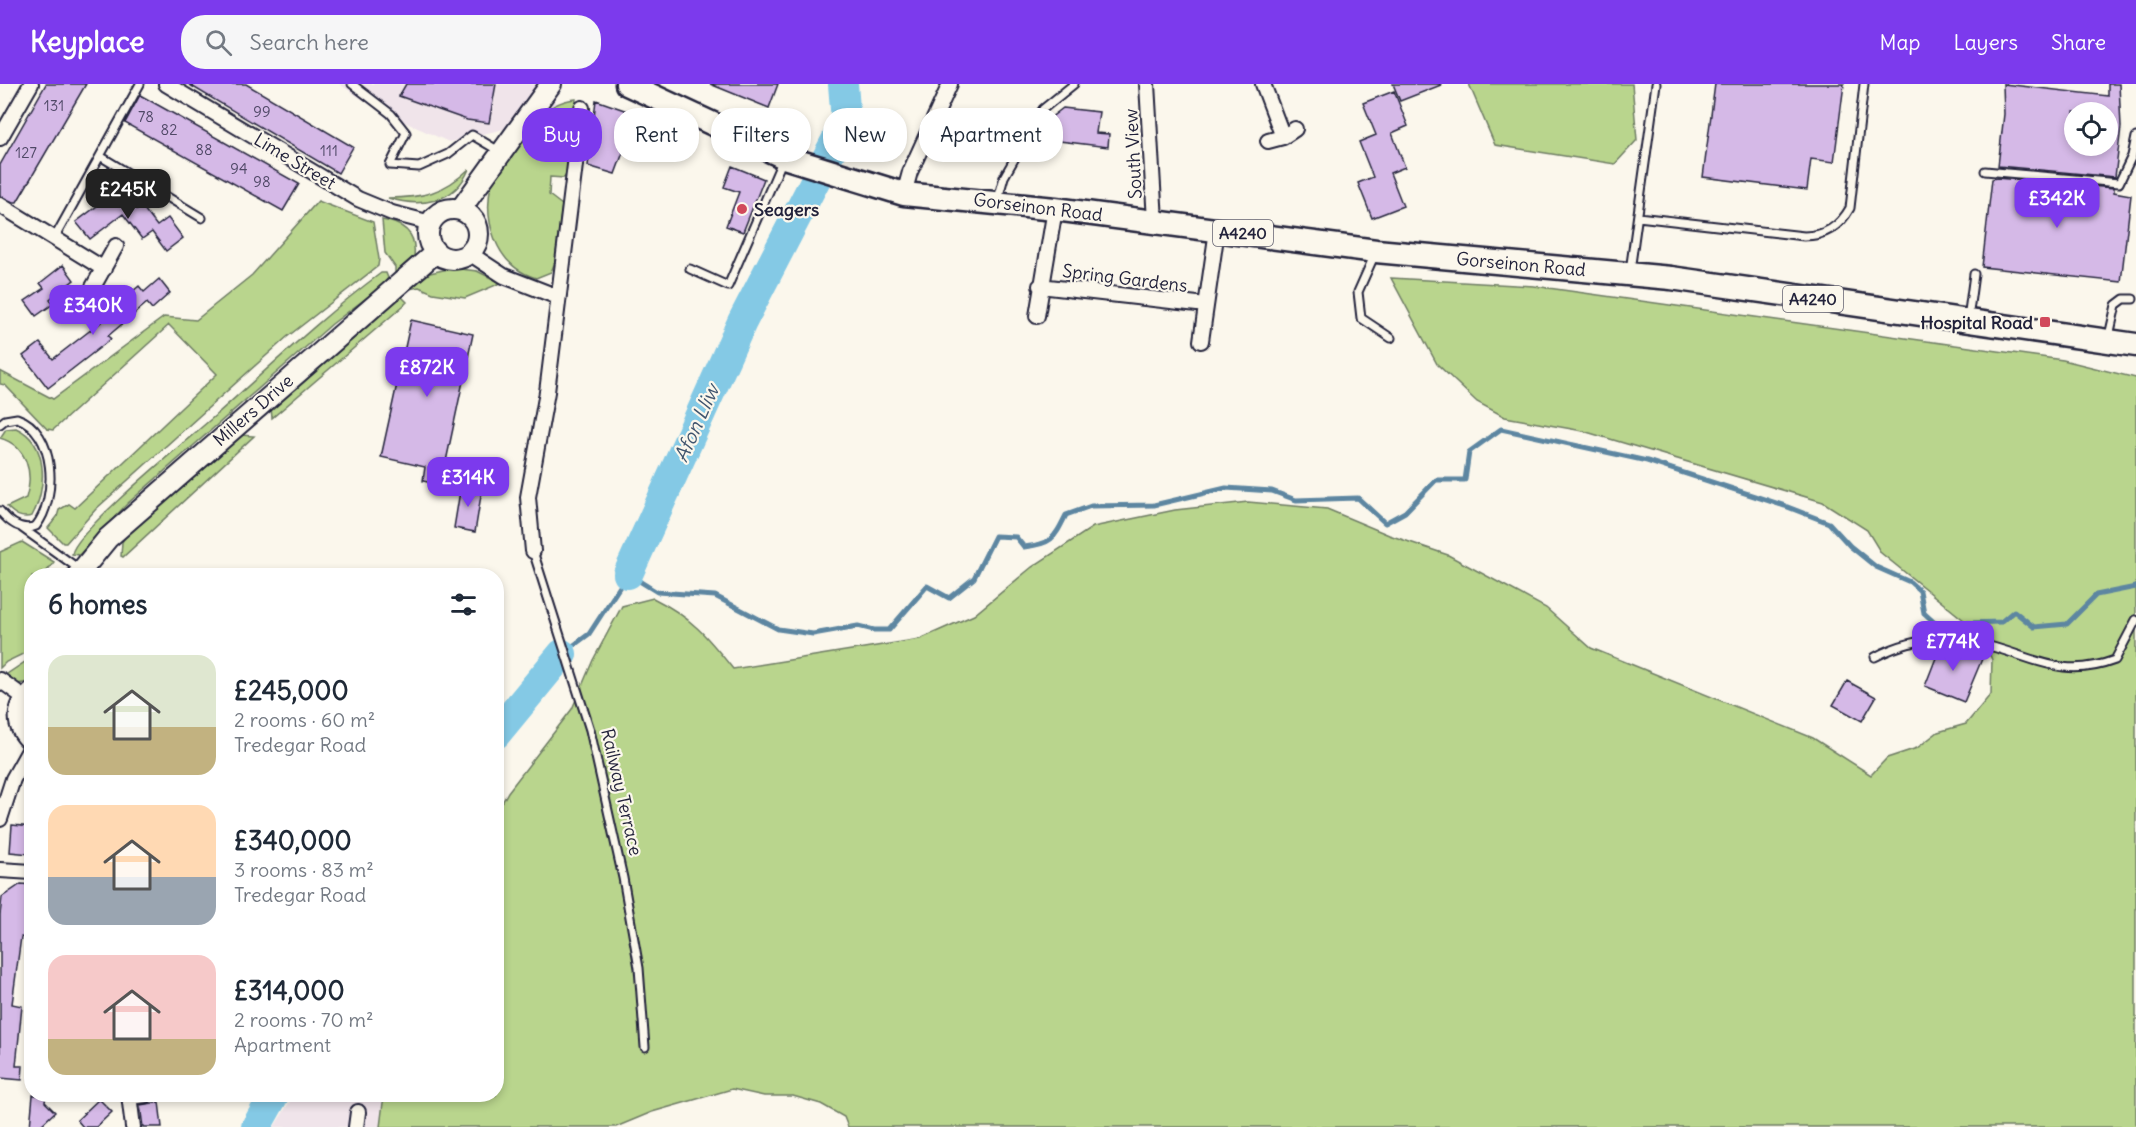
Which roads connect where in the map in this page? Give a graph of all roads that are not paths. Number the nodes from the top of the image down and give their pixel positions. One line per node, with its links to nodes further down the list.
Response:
1 (31, 84): 15 (street)
2 (140, 84): 18 (lane)
3 (166, 84): 31 (street, Lime Street)
4 (352, 84): 17 (lane)
5 (551, 84): 17 (street)
6 (627, 84): 13 (main road, A4240)
7 (950, 84): 23 (street)
8 (1074, 84): 24 (lane)
9 (1147, 84): 30 (street, South View)
10 (1263, 84): 16 (street)
11 (1656, 84): 28 (lane)
12 (1864, 84): 28 (lane)
13 (711, 123)
14 (2136, 137): 22 (lane)
15 (0, 138)
16 (1268, 141)
17 (502, 152): 27 (street)
18 (100, 156): 29 (lane); 33 (lane)
19 (575, 162): 44 (street)
20 (789, 162): 39 (lane)
21 (799, 162): 23 (main road, A4240)
22 (1984, 171)
23 (904, 194): 24 (main road, Gorseinon Road / A4240)
24 (997, 202): 26 (main road, Gorseinon Road / A4240)
25 (0, 205): 33 (street)
26 (1055, 209): 30 (main road, Gorseinon Road / A4240); 42 (street, Spring Gardens)
27 (460, 210): 31 (street); 37 (street)
28 (1638, 217): 40 (lane)
29 (202, 218)
30 (1155, 221): 32 (main road, Gorseinon Road / A4240)
31 (431, 223): 36 (street)
32 (1217, 230): 35 (main road, Gorseinon Road / A4240); 46 (street, Spring Gardens)
33 (55, 237): 38 (street)
34 (116, 246): 38 (street)
35 (1376, 250): 40 (main road, Gorseinon Road / A4240); 49 (lane)
36 (436, 252): 37 (street); 58 (street, Millers Drive)
37 (469, 253): 44 (street)
38 (104, 269): 43 (street)
39 (690, 269)
40 (1629, 274): 48 (main road, Gorseinon Road / A4240)
41 (1974, 274): 48 (lane)
42 (1040, 286): 46 (street, Spring Gardens); 47 (street, Spring Gardens)
43 (93, 287)
44 (558, 297): 56 (street)
45 (2133, 299): 51 (lane)
46 (1206, 305): 50 (street, Spring Gardens)
47 (1037, 316)
48 (1968, 321): 51 (main road, Gorseinon Road / A4240)
49 (1391, 339)
50 (1201, 340)
51 (2108, 341): 52 (main road, Gorseinon Road / A4240)
52 (2136, 345)
53 (0, 424): 55 (lane)
54 (0, 511): 55 (lane)
55 (22, 527): 57 (lane)
56 (533, 551): 69 (lane, Railway Terrace)
57 (73, 568)
58 (83, 568)
59 (2136, 620): 60 (lane)
60 (1875, 657)
61 (0, 680): 62 (street)
62 (24, 693)
63 (24, 705): 64 (street)
64 (24, 732)
65 (24, 758): 66 (street)
66 (0, 819)
67 (0, 870): 68 (street)
68 (24, 872)
69 (645, 1047)
70 (130, 1102): 72 (street)
71 (358, 1112): 73 (street)
72 (133, 1127)
73 (356, 1127)

